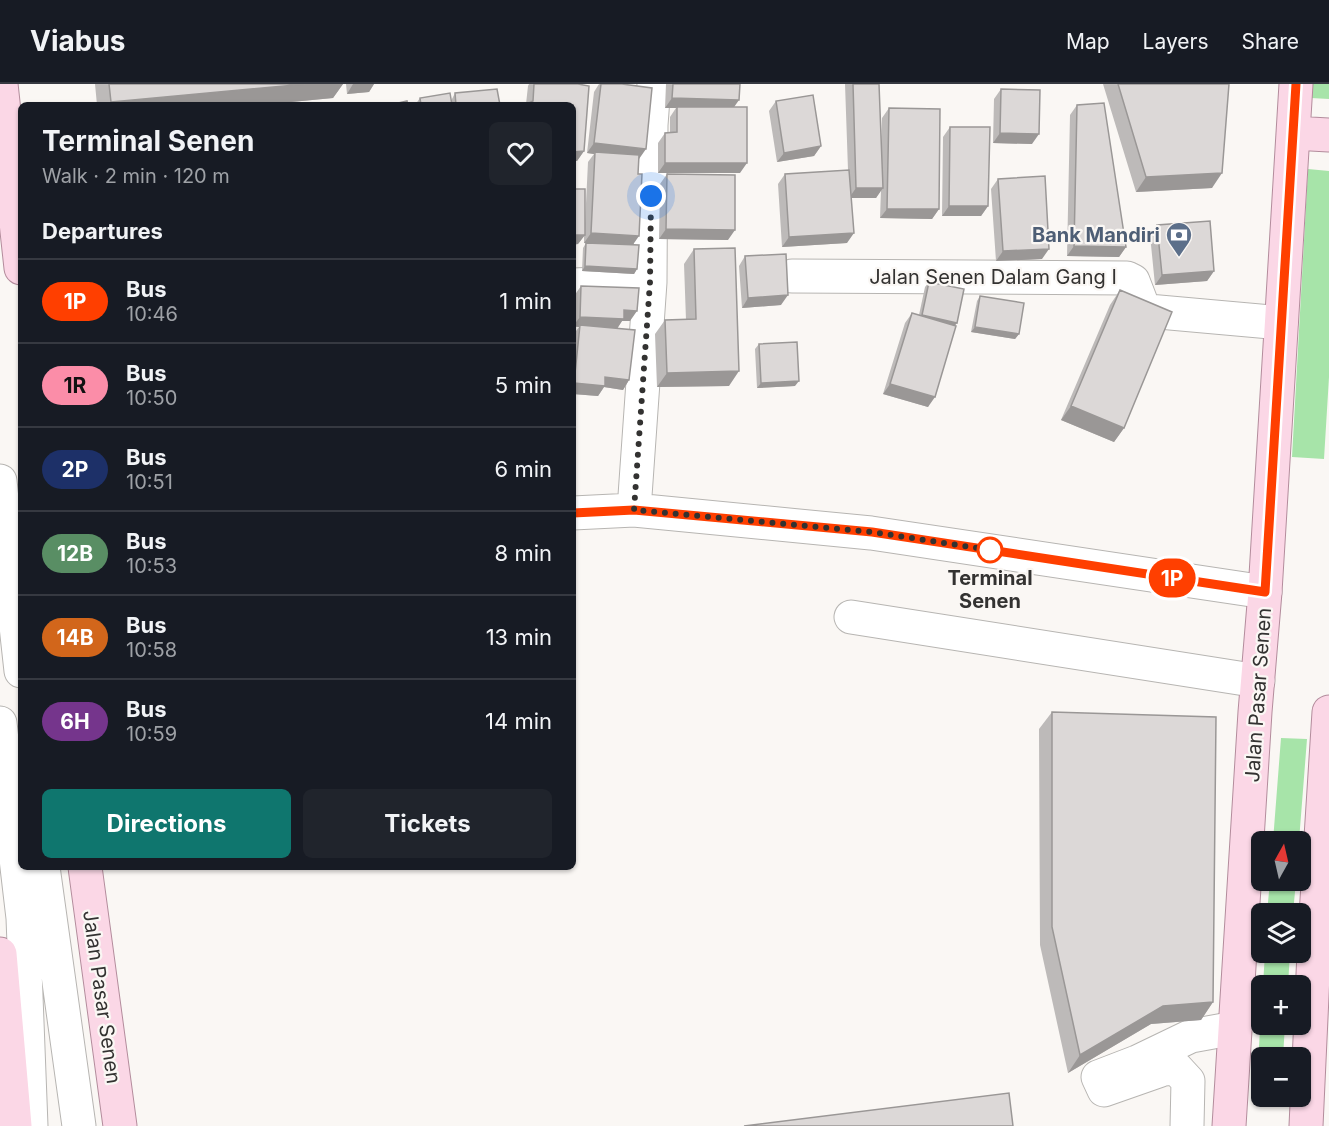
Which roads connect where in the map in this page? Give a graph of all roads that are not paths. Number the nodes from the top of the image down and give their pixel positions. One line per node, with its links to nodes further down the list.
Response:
1 (1, 84): 6 (main road)
2 (1296, 84): 4 (main road, Jalan Pasar Senen)
3 (654, 86): 8 (street)
4 (1293, 133): 5 (main road); 10 (main road, Jalan Pasar Senen)
5 (1329, 135)
6 (18, 240)
7 (792, 276): 10 (street, Jalan Senen Dalam Gang I)
8 (650, 282): 9 (street); 12 (street)
9 (576, 285)
10 (1281, 323): 14 (main road, Jalan Pasar Senen)
11 (0, 481): 16 (street)
12 (634, 510): 13 (street); 14 (street)
13 (576, 513)
14 (1265, 592): 17 (main road, Jalan Pasar Senen)
15 (851, 617): 17 (street)
16 (18, 644)
17 (1258, 681): 23 (main road, Jalan Pasar Senen)
18 (1329, 712): 29 (main road)
19 (0, 723): 24 (street)
20 (43, 870): 25 (street)
21 (85, 870): 26 (main road, Jalan Pasar Senen)
22 (0, 954): 24 (main road)
23 (1235, 1028): 27 (street); 28 (main road, Jalan Pasar Senen)
24 (18, 1124)
25 (79, 1126)
26 (120, 1126)
27 (1187, 1126)
28 (1229, 1126)
29 (1306, 1126)

